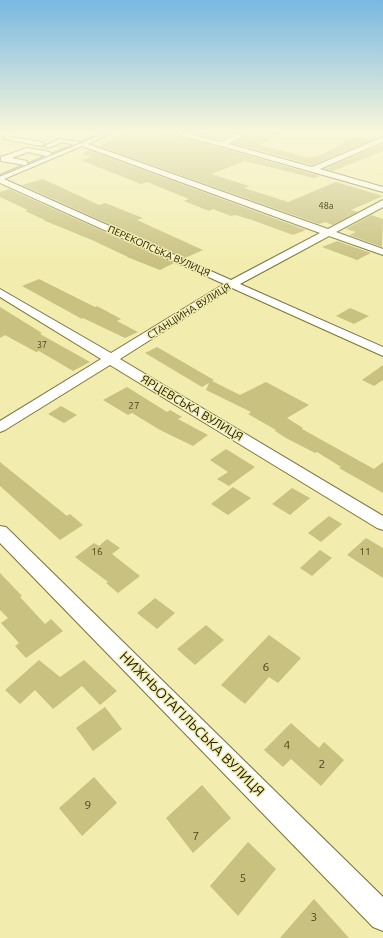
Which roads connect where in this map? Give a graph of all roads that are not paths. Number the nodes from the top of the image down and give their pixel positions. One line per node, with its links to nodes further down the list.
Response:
1 (2, 176): 8 (street, ПЕРЕКОПСЬКА ВУЛИЦЯ)
2 (170, 176): 6 (street)
3 (336, 176): 4 (street)
4 (383, 190)
5 (383, 203): 6 (street, СТАНЦІЙНА ВУЛИЦЯ)
6 (328, 233): 7 (street); 8 (street, СТАНЦІЙНА ВУЛИЦЯ)
7 (383, 252)
8 (232, 284): 10 (street, ПЕРЕКОПСЬКА ВУЛИЦЯ); 11 (street, СТАНЦІЙНА ВУЛИЦЯ)
9 (0, 292): 11 (street, ЯРЦЕВСЬКА ВУЛИЦЯ)
10 (383, 352)
11 (111, 359): 12 (street, СТАНЦІЙНА ВУЛИЦЯ); 13 (street, ЯРЦЕВСЬКА ВУЛИЦЯ)
12 (0, 427)
13 (383, 524)
14 (0, 532): 15 (street, НИЖНЬОТАГІЛЬСЬКА ВУЛИЦЯ)
15 (383, 917)

